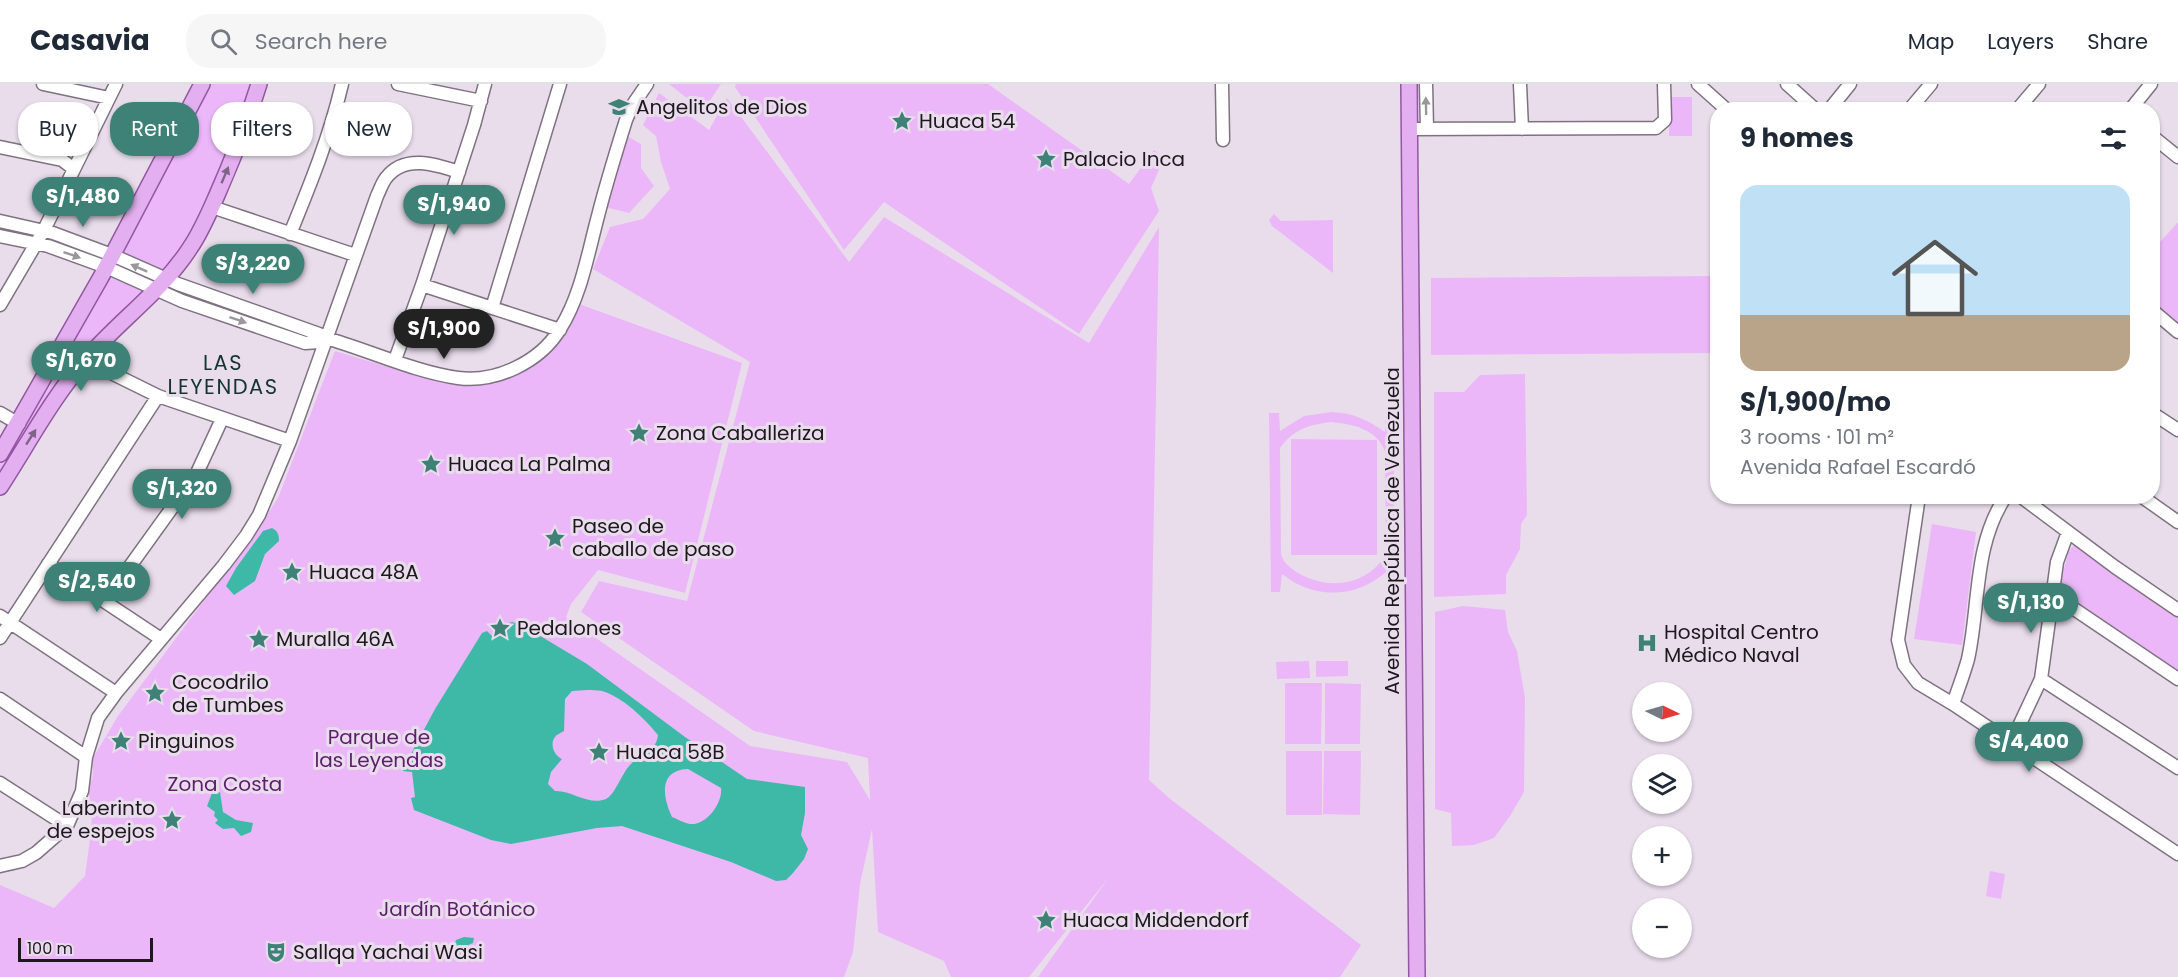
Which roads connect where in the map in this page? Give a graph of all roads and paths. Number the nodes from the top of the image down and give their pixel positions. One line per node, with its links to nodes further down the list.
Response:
1 (43, 84): 22 (street)
2 (116, 84): 22 (street)
3 (202, 84): 46 (main road)
4 (259, 84): 39 (main road, one-way to 4)
5 (342, 84): 42 (street)
6 (398, 84): 21 (street)
7 (485, 84): 23 (street)
8 (560, 84): 50 (street)
9 (647, 84): 52 (street)
10 (1222, 84): 33 (street)
11 (1409, 84): 30 (main road, Avenida República de Venezuela)
12 (1426, 84): 31 (street, one-way to 12)
13 (1520, 84): 32 (street)
14 (1664, 84): 32 (street)
15 (1698, 84): 24 (street)
16 (1787, 84): 25 (street)
17 (1850, 84): 26 (street)
18 (1931, 84): 27 (street)
19 (2039, 84): 28 (street)
20 (2151, 84): 29 (street)
21 (414, 86): 23 (street)
22 (109, 98): 37 (street)
23 (481, 101): 38 (street)
24 (1718, 102)
25 (1807, 102)
26 (1835, 102)
27 (1916, 102)
28 (2024, 102)
29 (2136, 102)
30 (1409, 129): 31 (street); 91 (main road, Avenida República de Venezuela)
31 (1427, 129): 32 (street)
32 (1522, 129)
33 (1223, 140)
34 (2160, 142): 36 (street)
35 (0, 147): 37 (street)
36 (2178, 157)
37 (74, 169): 41 (street)
38 (459, 172): 45 (street); 48 (street)
39 (212, 207): 42 (street); 47 (main road)
40 (0, 221): 41 (street)
41 (44, 230): 44 (street); 46 (street)
42 (290, 234): 45 (street)
43 (0, 236): 44 (street)
44 (37, 243): 46 (street, one-way to 46); 49 (street)
45 (355, 255): 54 (street)
46 (109, 261): 47 (street); 61 (main road)
47 (160, 285): 54 (street); 55 (main road)
48 (422, 285): 50 (street); 56 (street)
49 (0, 305)
50 (492, 308): 52 (street)
51 (2160, 317): 53 (street)
52 (560, 330): 56 (street)
53 (2178, 332)
54 (326, 338): 56 (street); 63 (street)
55 (85, 360): 57 (street); 65 (main road, one-way to 55)
56 (395, 360)
57 (158, 396): 60 (street); 72 (street)
58 (0, 413): 61 (street)
59 (2160, 418): 62 (street)
60 (222, 419): 63 (street); 74 (street)
61 (19, 424): 64 (main road)
62 (2178, 430)
63 (290, 441): 78 (street)
64 (0, 454)
65 (0, 487)
66 (1918, 504): 83 (street)
67 (2000, 504): 83 (street)
68 (2031, 504): 71 (street)
69 (2152, 504): 70 (street)
70 (2178, 522)
71 (2068, 532): 73 (street); 75 (street)
72 (48, 564): 74 (street); 76 (street)
73 (2052, 594): 79 (street); 80 (street)
74 (105, 601): 78 (street)
75 (2178, 610)
76 (5, 620): 77 (street); 81 (street)
77 (0, 638)
78 (161, 639): 81 (street)
79 (2041, 679): 84 (street); 86 (street)
80 (2178, 679)
81 (116, 693): 85 (street)
82 (0, 699): 85 (street)
83 (1953, 704): 84 (street)
84 (2011, 743): 89 (street)
85 (86, 757): 88 (street)
86 (2178, 768)
87 (0, 783): 88 (street)
88 (67, 826): 90 (street)
89 (2178, 854)
90 (0, 866)
91 (1417, 977)

